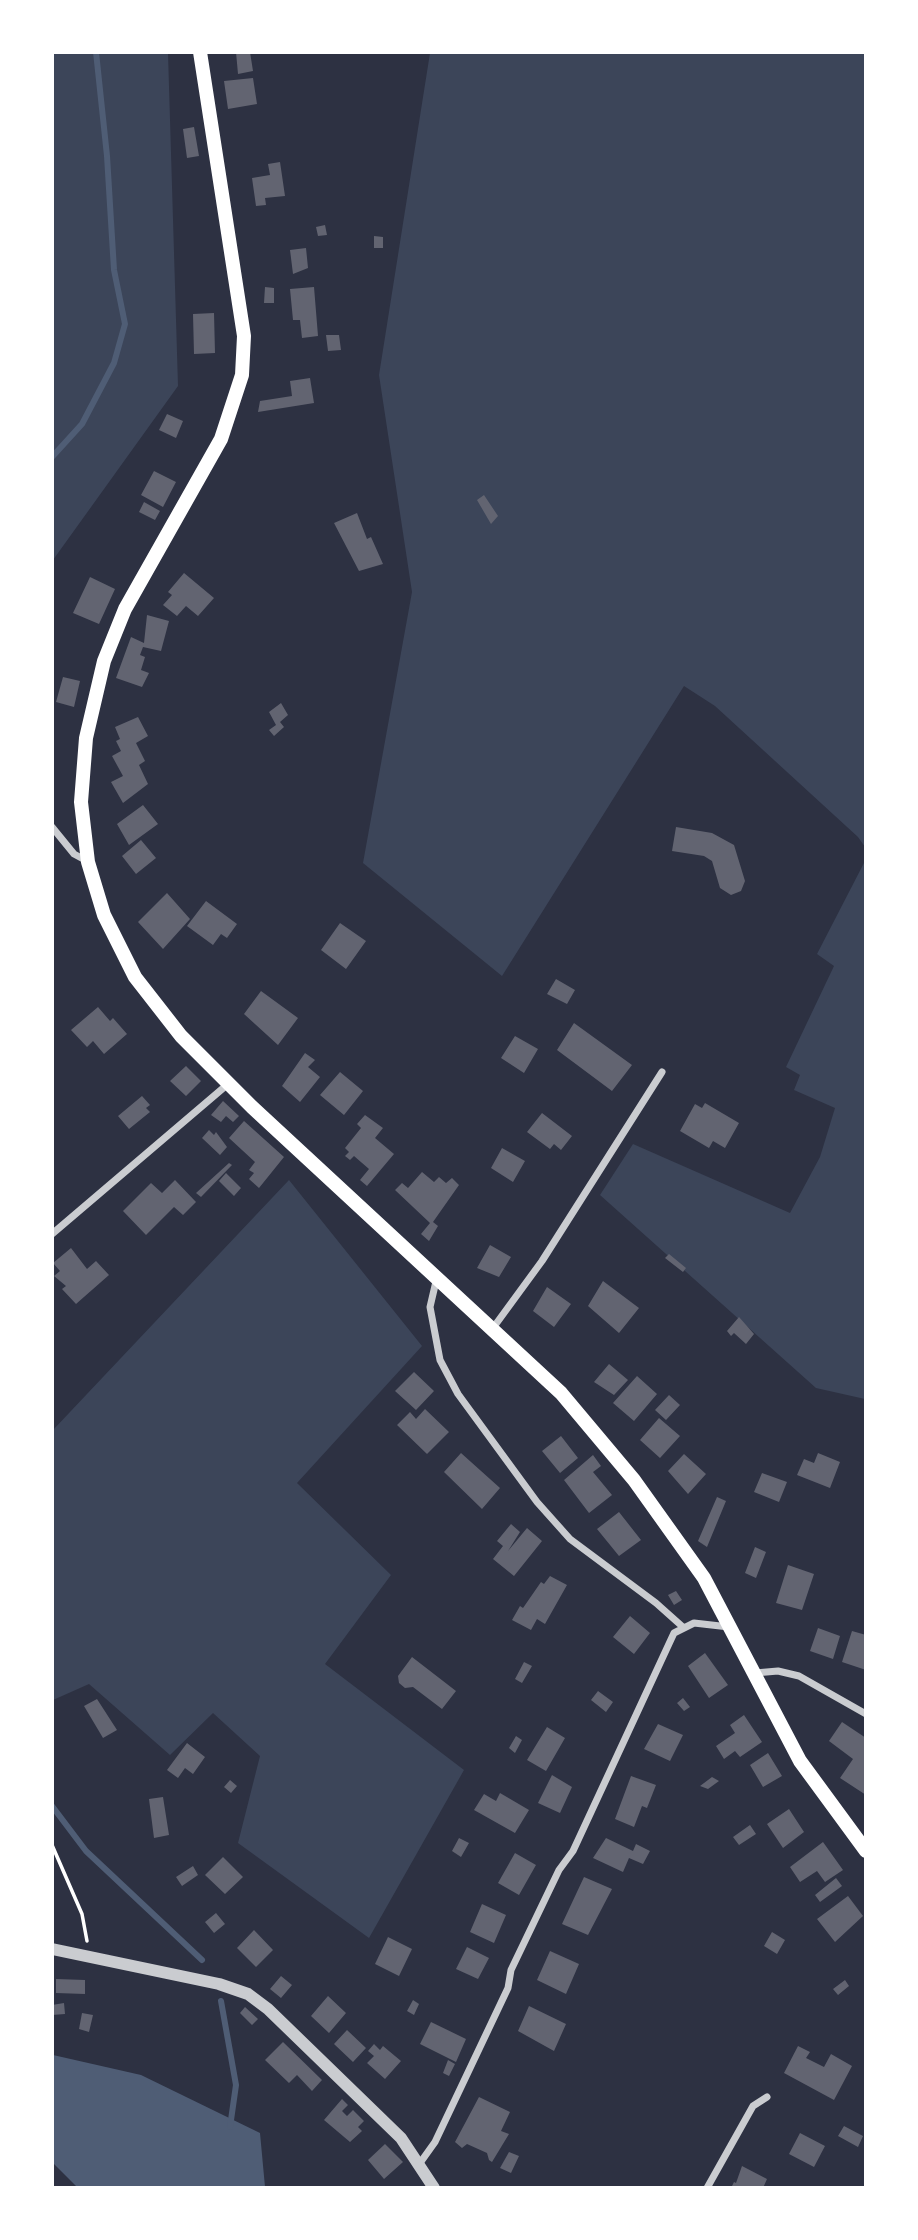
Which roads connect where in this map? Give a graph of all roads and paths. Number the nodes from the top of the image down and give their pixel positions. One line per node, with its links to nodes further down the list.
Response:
1 (200, 52): 3 (main road)
2 (52, 827): 3 (street)
3 (88, 862): 5 (main road)
4 (662, 1072): 8 (street)
5 (228, 1084): 6 (street); 7 (main road)
6 (52, 1234)
7 (437, 1276): 8 (main road); 10 (street)
8 (493, 1328): 9 (main road)
9 (730, 1627): 10 (street); 11 (main road)
10 (684, 1628): 18 (street)
11 (754, 1673): 12 (street); 14 (main road)
12 (866, 1714)
13 (52, 1845): 16 (path)
14 (866, 1851)
15 (52, 1949): 16 (street)
16 (91, 1956): 18 (street)
17 (767, 2097): 20 (street)
18 (420, 2164): 19 (street)
19 (434, 2188)
20 (707, 2188)

